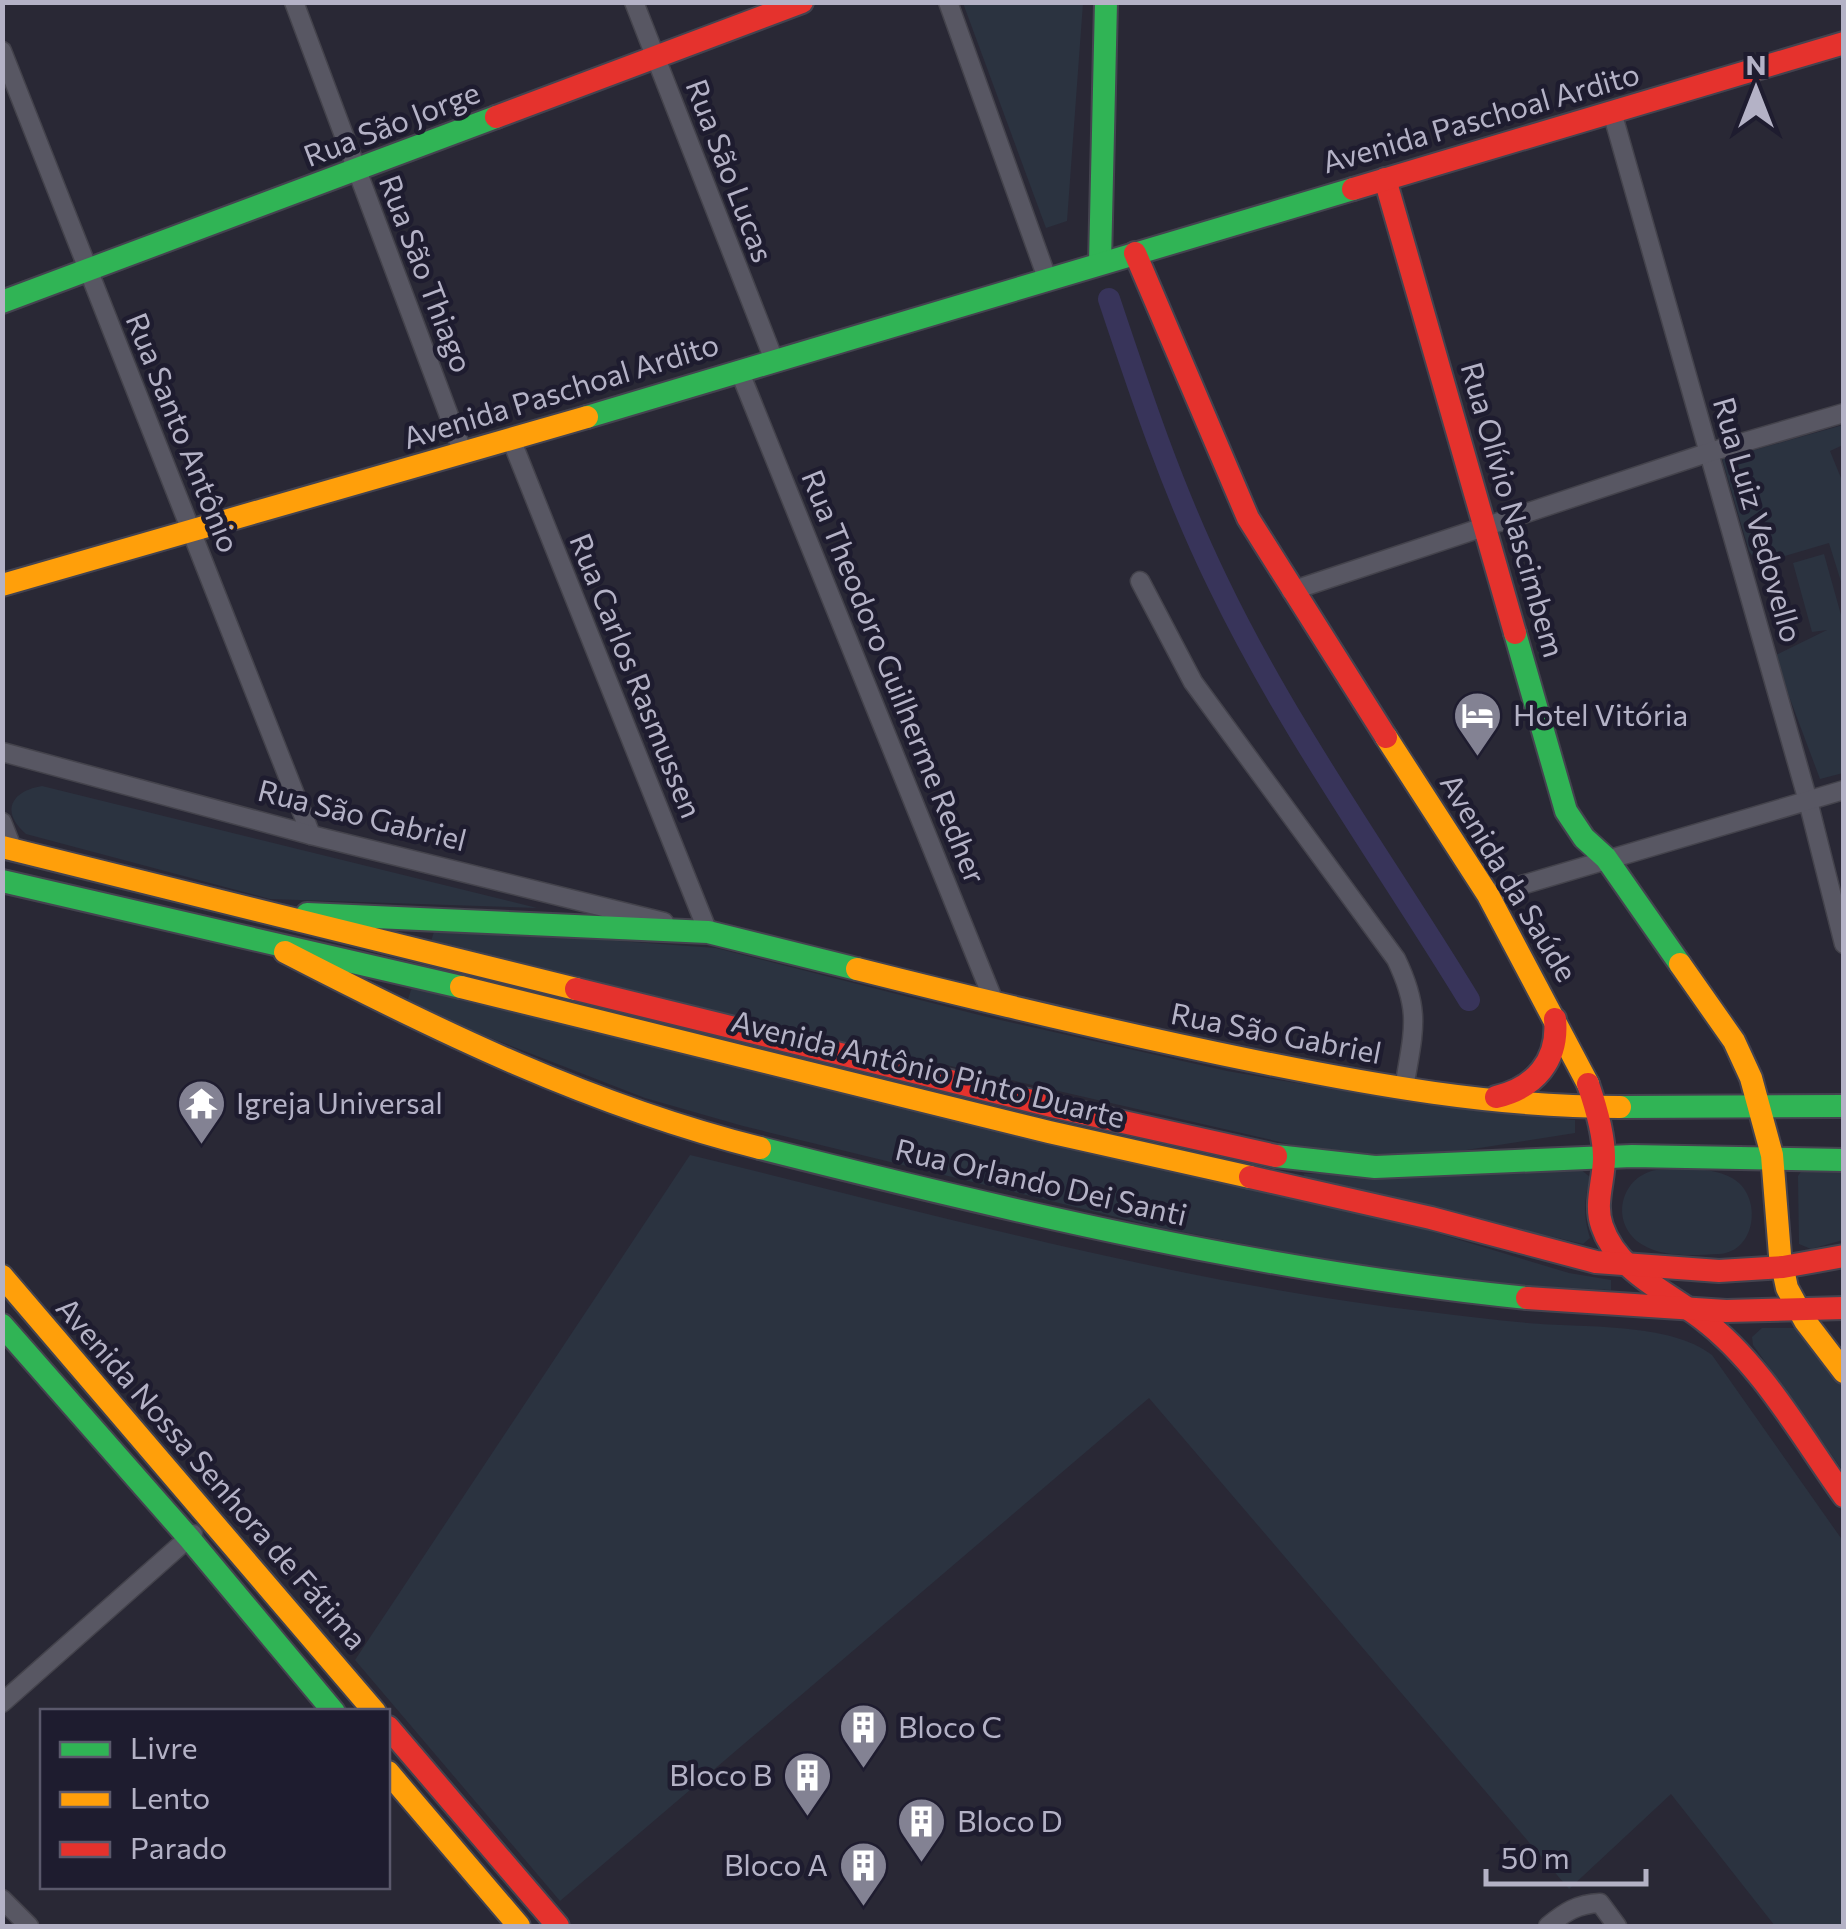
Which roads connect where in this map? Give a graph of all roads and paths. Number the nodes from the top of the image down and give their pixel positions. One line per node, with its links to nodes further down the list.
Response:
1 (294, 2): 10 (street, Rua São Thiago)
2 (634, 2): 8 (street, Rua São Lucas)
3 (802, 2): 8 (main road, Rua São Jorge)
4 (948, 2): 16 (street)
5 (1106, 2): 12 (main road)
6 (1844, 43): 9 (main road, Avenida Paschoal Ardito)
7 (2, 51): 15 (street, Rua Santo Antônio)
8 (655, 58): 10 (main road, Rua São Jorge); 18 (street, Rua São Lucas)
9 (1612, 112): 11 (main road, Avenida Paschoal Ardito); 22 (street, Rua Luiz Vedovello)
10 (357, 170): 15 (main road, Rua São Jorge); 23 (street, Rua São Thiago)
11 (1385, 179): 13 (main road, Avenida Paschoal Ardito); 24 (main road, Rua Olívio Nascimbem)
12 (1101, 227): 13 (main road); 14 (main road)
13 (1135, 254): 14 (main road, Avenida Paschoal Ardito); 28 (main road, Avenida da Saúde)
14 (1100, 263): 16 (main road, Avenida Paschoal Ardito)
15 (88, 270): 17 (main road, Rua São Jorge); 25 (street, Rua Santo Antônio)
16 (1047, 278): 18 (main road, Avenida Paschoal Ardito)
17 (2, 302)
18 (774, 360): 19 (main road, Avenida Paschoal Ardito)
19 (739, 370): 21 (main road, Avenida Paschoal Ardito); 42 (street, Rua Theodoro Guilherme Redher)
20 (1844, 412): 22 (street)
21 (511, 439): 23 (main road, Avenida Paschoal Ardito); 39 (street, Rua Carlos Rasmussen)
22 (1710, 452): 24 (street); 31 (street, Rua Luiz Vedovello)
23 (462, 453): 25 (main road, Avenida Paschoal Ardito)
24 (1486, 526): 28 (street); 35 (main road, Rua Olívio Nascimbem)
25 (192, 531): 27 (main road, Avenida Paschoal Ardito); 33 (street, Rua Santo Antônio)
26 (1140, 581): 44 (street)
27 (2, 585)
28 (1291, 591): 37 (main road, Avenida da Saúde)
29 (2, 752): 33 (street, Rua São Gabriel)
30 (1844, 790): 31 (street)
31 (1808, 801): 35 (street); 41 (street, Rua Luiz Vedovello)
32 (2, 822): 34 (street)
33 (310, 835): 39 (street, Rua São Gabriel)
34 (8, 849): 38 (main road, Avenida Antônio Pinto Duarte)
35 (1606, 858): 37 (street); 48 (main road, Rua Olívio Nascimbem)
36 (2, 881): 40 (main road, Avenida Antônio Pinto Duarte)
37 (1488, 895): 43 (main road, Avenida da Saúde)
38 (267, 912): 39 (main road, Rua São Gabriel); 49 (main road, Avenida Antônio Pinto Duarte)
39 (708, 932): 42 (main road, Rua São Gabriel)
40 (267, 943): 53 (main road, Avenida Antônio Pinto Duarte); 57 (main road, Rua Orlando Dei Santi)
41 (1844, 944)
42 (995, 1004): 44 (main road, Rua São Gabriel)
43 (1553, 1010): 45 (main road); 47 (main road, Avenida da Saúde)
44 (1404, 1088): 45 (main road, Rua São Gabriel)
45 (1483, 1099): 47 (main road, Rua São Gabriel)
46 (1844, 1106): 48 (main road, Rua São Gabriel)
47 (1596, 1107): 48 (main road, Rua São Gabriel); 49 (main road, Avenida da Saúde)
48 (1763, 1108): 50 (main road, Rua Olívio Nascimbem)
49 (1604, 1157): 50 (main road, Avenida Antônio Pinto Duarte); 53 (main road, Avenida da Saúde)
50 (1773, 1157): 51 (main road, Avenida Antônio Pinto Duarte); 54 (main road)
51 (1844, 1160)
52 (1844, 1256): 54 (main road, Avenida Antônio Pinto Duarte)
53 (1628, 1266): 54 (main road, Avenida Antônio Pinto Duarte); 57 (main road, Avenida da Saúde)
54 (1783, 1267): 58 (main road)
55 (2, 1276): 62 (main road, Avenida Nossa Senhora de Fátima)
56 (1844, 1308): 58 (main road, Rua Orlando Dei Santi)
57 (1691, 1310): 58 (main road, Rua Orlando Dei Santi); 61 (main road, Avenida da Saúde)
58 (1800, 1312): 60 (main road)
59 (2, 1325): 63 (main road, Avenida Nossa Senhora de Fátima)
60 (1844, 1372)
61 (1844, 1496)
62 (210, 1519): 63 (street); 66 (main road, Avenida Nossa Senhora de Fátima)
63 (188, 1538): 64 (street); 65 (main road, Avenida Nossa Senhora de Fátima)
64 (2, 1702)
65 (331, 1709)
66 (371, 1709)
67 (390, 1729): 72 (main road)
68 (390, 1774): 71 (main road)
69 (2, 1899): 70 (street)
70 (29, 1926)
71 (519, 1926)
72 (558, 1926)
73 (1548, 1926): 74 (street)
74 (1617, 1926)

